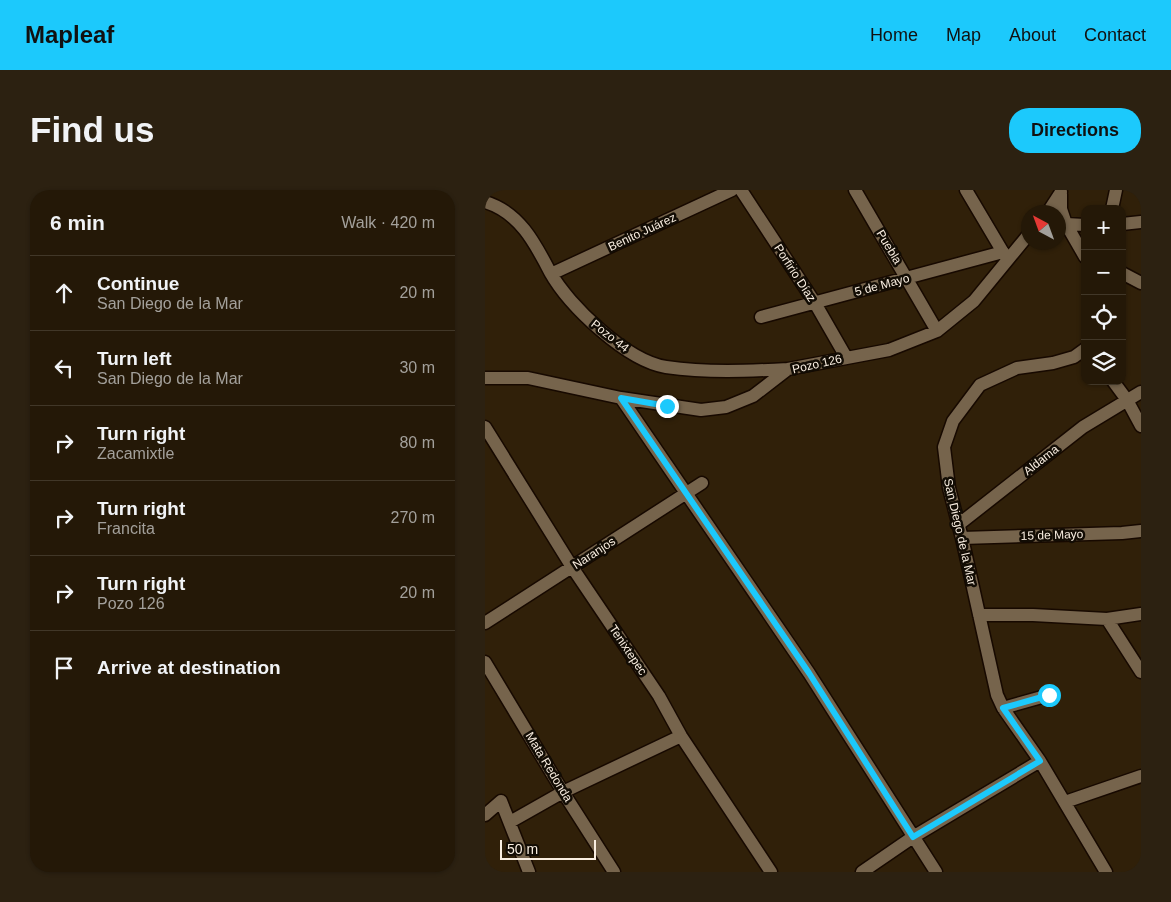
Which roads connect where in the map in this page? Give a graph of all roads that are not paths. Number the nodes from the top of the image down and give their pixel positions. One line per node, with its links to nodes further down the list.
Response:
1 (732, 190): 18 (street, Benito Juárez)
2 (741, 190): 22 (street, Porfirio Díaz)
3 (855, 190): 20 (street, Puebla)
4 (966, 190): 17 (street)
5 (1116, 190): 10 (street)
6 (1062, 192): 8 (street); 9 (street)
7 (485, 202): 18 (street, Pozo 44)
8 (1053, 205)
9 (1061, 205)
10 (1113, 205)
11 (1141, 222): 14 (street)
12 (1066, 224): 13 (street); 16 (street)
13 (1081, 224)
14 (1126, 224)
15 (1021, 241): 17 (street, Pozo 126)
16 (1081, 250)
17 (1005, 256): 20 (street, 5 de Mayo); 24 (street, Pozo 126)
18 (551, 274): 27 (street, Pozo 44)
19 (1126, 275): 21 (street)
20 (907, 278): 22 (street, 5 de Mayo); 24 (street, Puebla)
21 (1141, 283)
22 (815, 303): 23 (street, 5 de Mayo); 26 (street, Porfirio Díaz)
23 (761, 317)
24 (937, 331): 26 (street, Pozo 126)
25 (1081, 352): 37 (street, San Diego de la Mar)
26 (846, 357): 27 (street, Pozo 126)
27 (788, 370): 31 (street, Pozo 126)
28 (485, 378): 31 (street, Pozo 126)
29 (1116, 385): 32 (street)
30 (1141, 392): 32 (street, Aldama)
31 (621, 398): 36 (street)
32 (1127, 400): 33 (street); 37 (street, Aldama)
33 (1141, 426)
34 (485, 427): 40 (street, Tenixtepec)
35 (702, 483): 36 (street, Naranjos)
36 (687, 493): 40 (street, Naranjos); 56 (street)
37 (958, 525): 39 (street, San Diego de la Mar)
38 (1141, 531): 39 (street, 15 de Mayo)
39 (962, 538): 41 (street, San Diego de la Mar)
40 (572, 567): 44 (street, Naranjos); 49 (street, Tenixtepec)
41 (979, 614): 43 (street); 48 (street, San Diego de la Mar)
42 (1141, 614): 43 (street)
43 (1107, 619): 46 (street)
44 (485, 623)
45 (485, 662): 52 (street, Mata Redonda)
46 (1141, 672)
47 (1049, 695): 48 (street)
48 (1003, 708): 50 (street, San Diego de la Mar)
49 (681, 736): 52 (street); 59 (street, Tenixtepec)
50 (1040, 761): 53 (street, San Diego de la Mar); 56 (street)
51 (1141, 776): 53 (street)
52 (563, 792): 55 (street); 58 (street, Mata Redonda)
53 (1065, 802): 62 (street, San Diego de la Mar)
54 (485, 815): 55 (street)
55 (510, 822): 57 (street)
56 (913, 837): 60 (street); 61 (street)
57 (529, 872)
58 (614, 872)
59 (771, 872)
60 (862, 872)
61 (936, 872)
62 (1106, 872)

